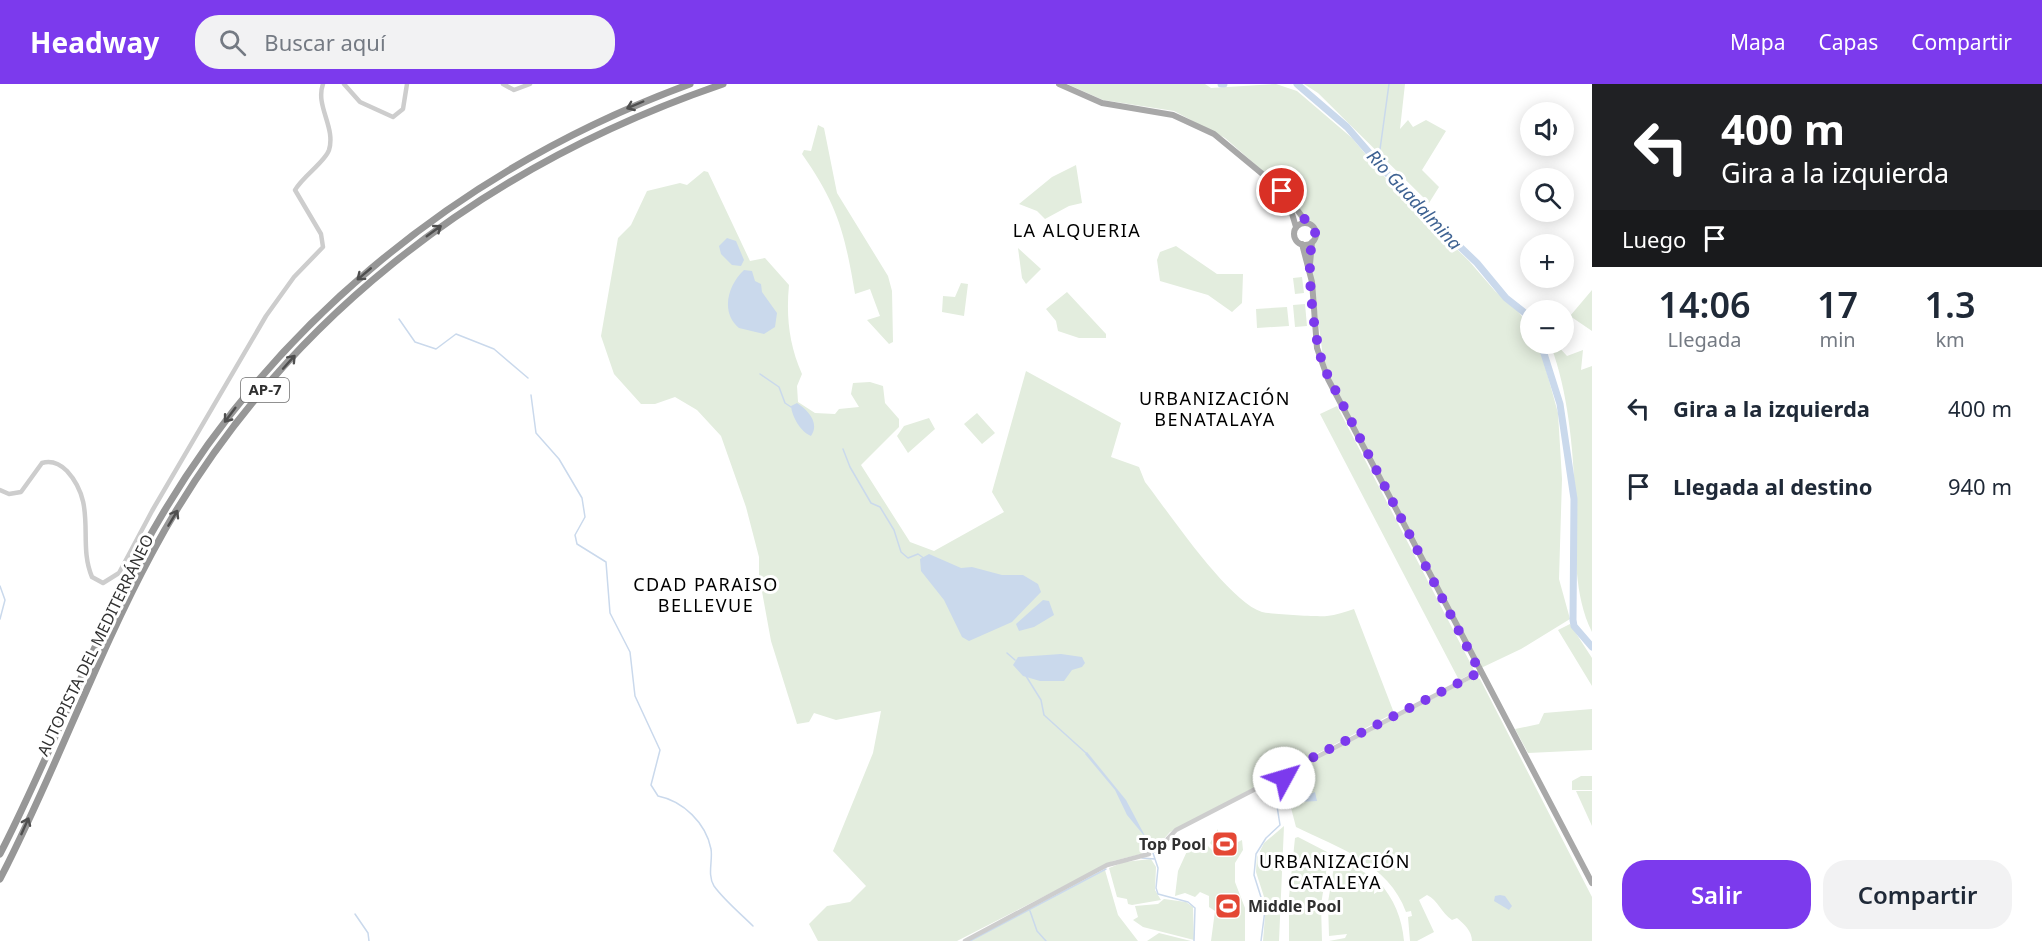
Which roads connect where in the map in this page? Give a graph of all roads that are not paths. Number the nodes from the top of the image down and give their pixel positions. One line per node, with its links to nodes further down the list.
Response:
1 (323, 84): 15 (street)
2 (344, 84): 3 (street)
3 (407, 84)
4 (503, 84): 5 (street)
5 (530, 84)
6 (690, 84): 20 (highway, AUTOPISTA DEL MEDITERRÁNEO / AP-7, one-way to 20)
7 (723, 84): 22 (highway, AUTOPISTA DEL MEDITERRÁNEO / AP-7, one-way to 7)
8 (1059, 84): 9 (main road)
9 (1275, 184): 10 (main road); 11 (main road)
10 (1307, 223): 11 (main road); 12 (main road)
11 (1296, 227): 13 (main road)
12 (1312, 242): 13 (main road); 14 (main road)
13 (1302, 244): 14 (main road)
14 (1311, 274): 16 (main road)
15 (0, 490)
16 (1480, 672): 17 (street); 23 (main road)
17 (1284, 774): 18 (street); 18 (street)
18 (1269, 782): 19 (street)
19 (1156, 851)
20 (0, 854)
21 (1149, 855): 24 (street)
22 (0, 879)
23 (1592, 882)
24 (965, 941)

